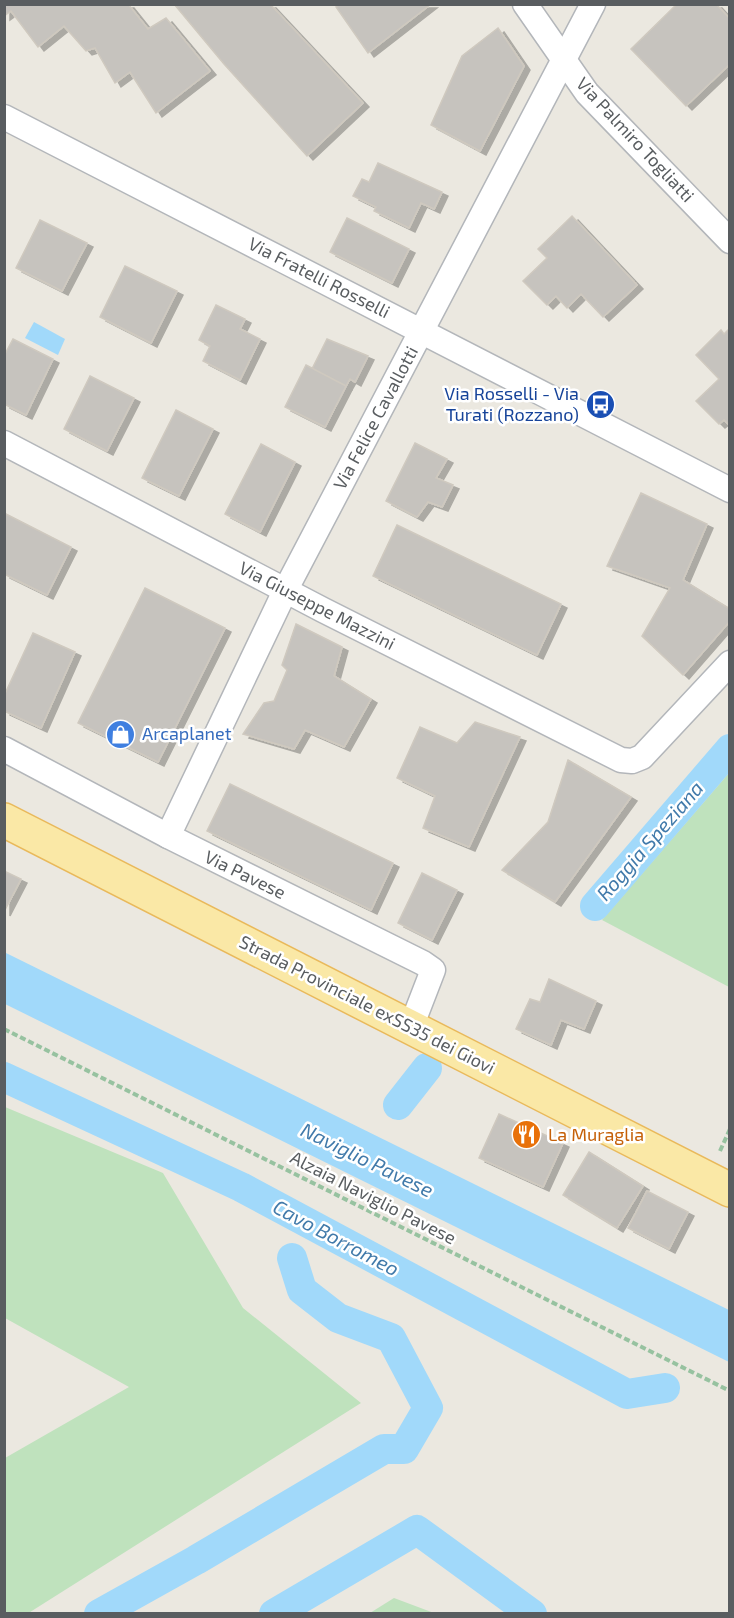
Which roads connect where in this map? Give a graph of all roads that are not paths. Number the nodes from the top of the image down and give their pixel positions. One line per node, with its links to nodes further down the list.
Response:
1 (525, 4): 3 (street, Via Palmiro Togliatti)
2 (593, 4): 3 (street, Via Felice Cavallotti)
3 (562, 59): 5 (street, Via Palmiro Togliatti); 6 (street, Via Felice Cavallotti)
4 (4, 117): 6 (street, Via Fratelli Rosselli)
5 (729, 241)
6 (422, 331): 8 (street, Via Fratelli Rosselli); 9 (street, Via Felice Cavallotti)
7 (4, 443): 9 (street, Via Giuseppe Mazzini)
8 (729, 490)
9 (285, 589): 10 (street, Via Giuseppe Mazzini); 13 (street, Via Felice Cavallotti)
10 (729, 663)
11 (4, 749): 13 (street, Via Pavese)
12 (4, 820): 14 (main road, Strada Provinciale exSS35 dei Giovi)
13 (168, 836): 14 (street, Via Pavese)
14 (411, 1027): 15 (main road, Strada Provinciale exSS35 dei Giovi)
15 (729, 1190)

